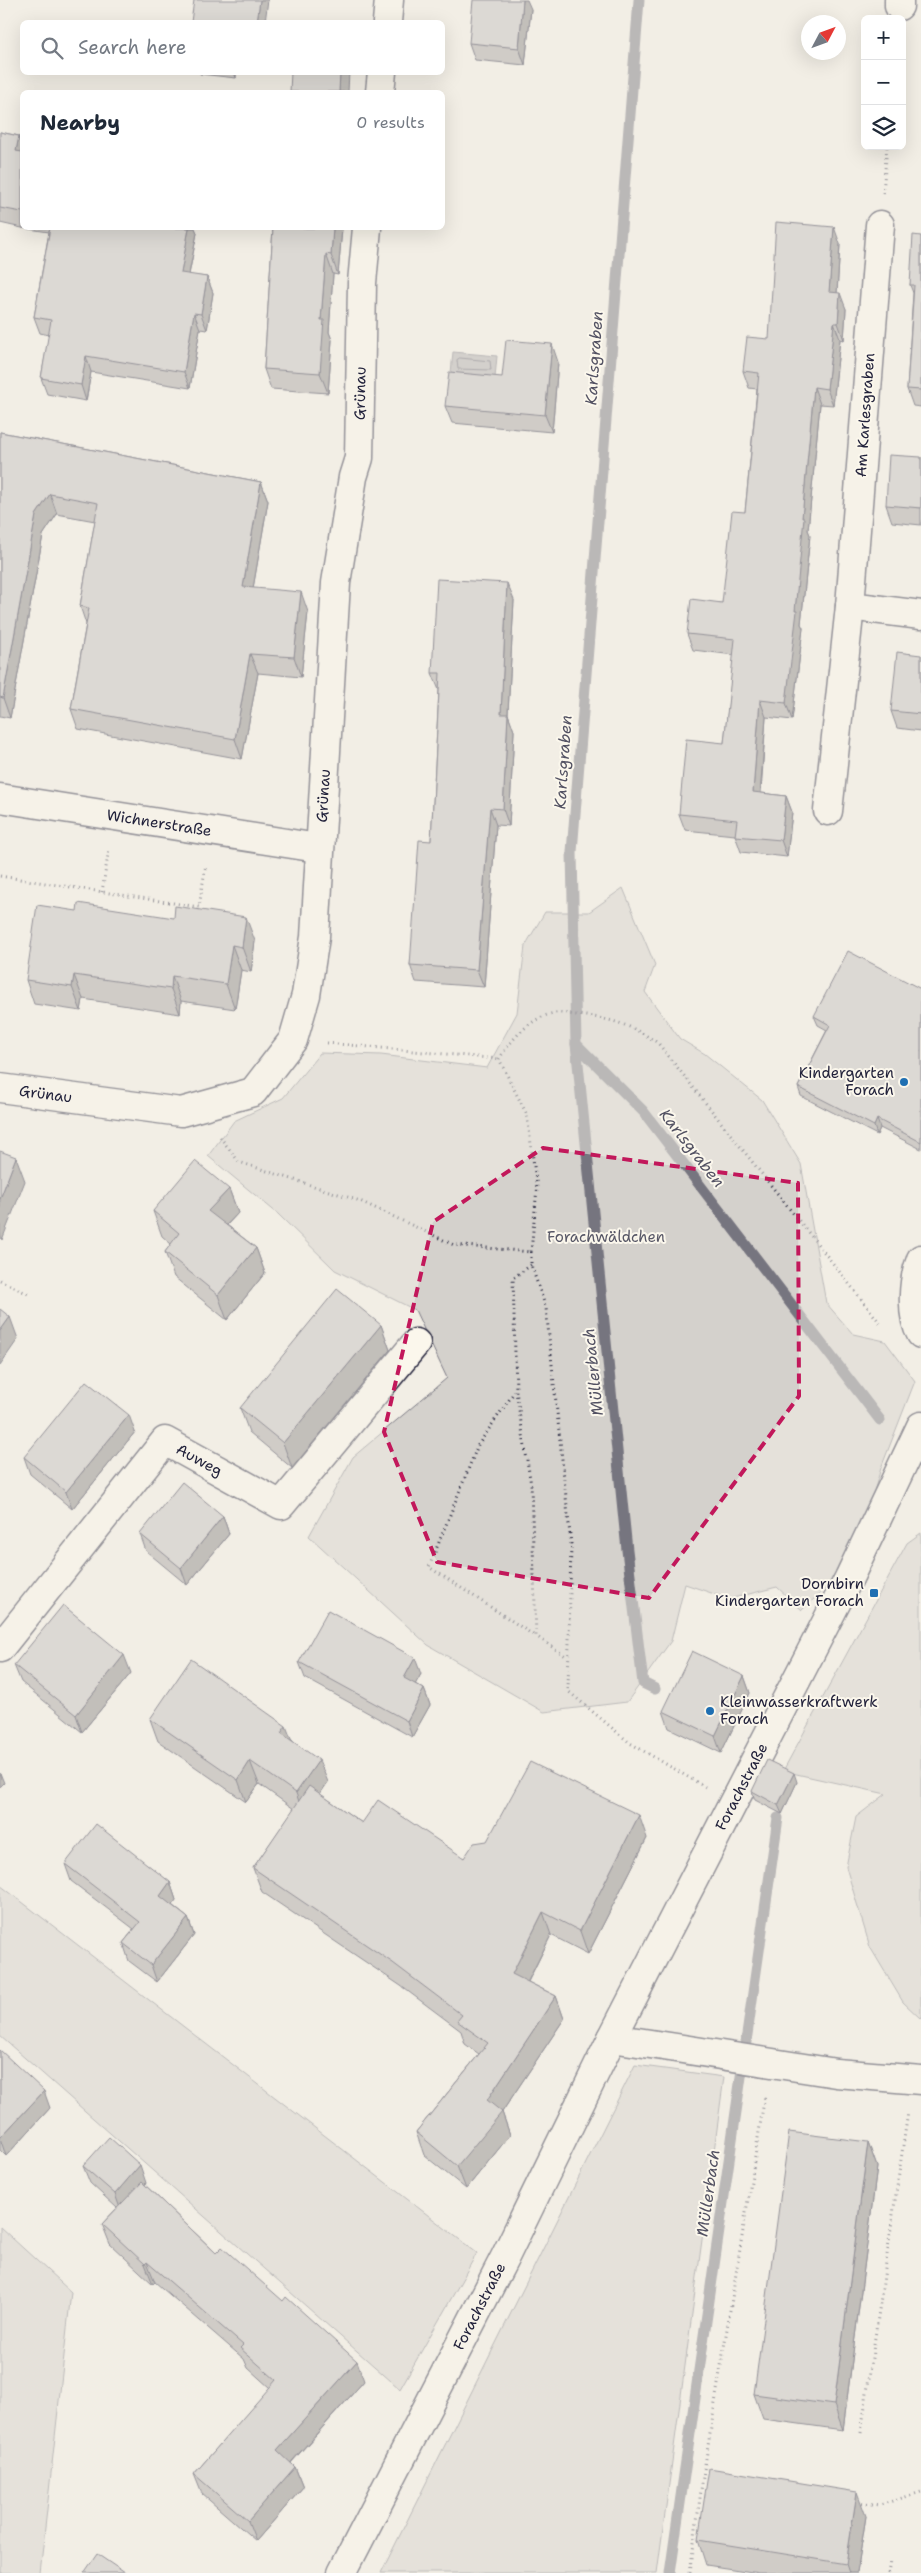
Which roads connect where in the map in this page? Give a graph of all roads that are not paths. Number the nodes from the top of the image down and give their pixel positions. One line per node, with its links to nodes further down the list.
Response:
1 (389, 0): 2 (street)
2 (387, 20)
3 (382, 75): 4 (street)
4 (380, 90)
5 (880, 225): 7 (street, Am Karlesgraben)
6 (367, 230): 11 (street, Grünau)
7 (850, 606): 8 (street); 10 (street, Am Karlesgraben)
8 (921, 615)
9 (0, 798): 11 (street, Wichnerstraße)
10 (828, 811)
11 (318, 848): 12 (street, Grünau)
12 (0, 1088)
13 (921, 1259): 14 (street)
14 (921, 1334)
15 (416, 1343): 18 (street, Auweg)
16 (921, 1426): 17 (street, Forachstraße)
17 (915, 1454): 19 (street, Forachstraße)
18 (0, 1648)
19 (612, 2038): 20 (street); 21 (street, Forachstraße)
20 (917, 2080)
21 (342, 2573)

